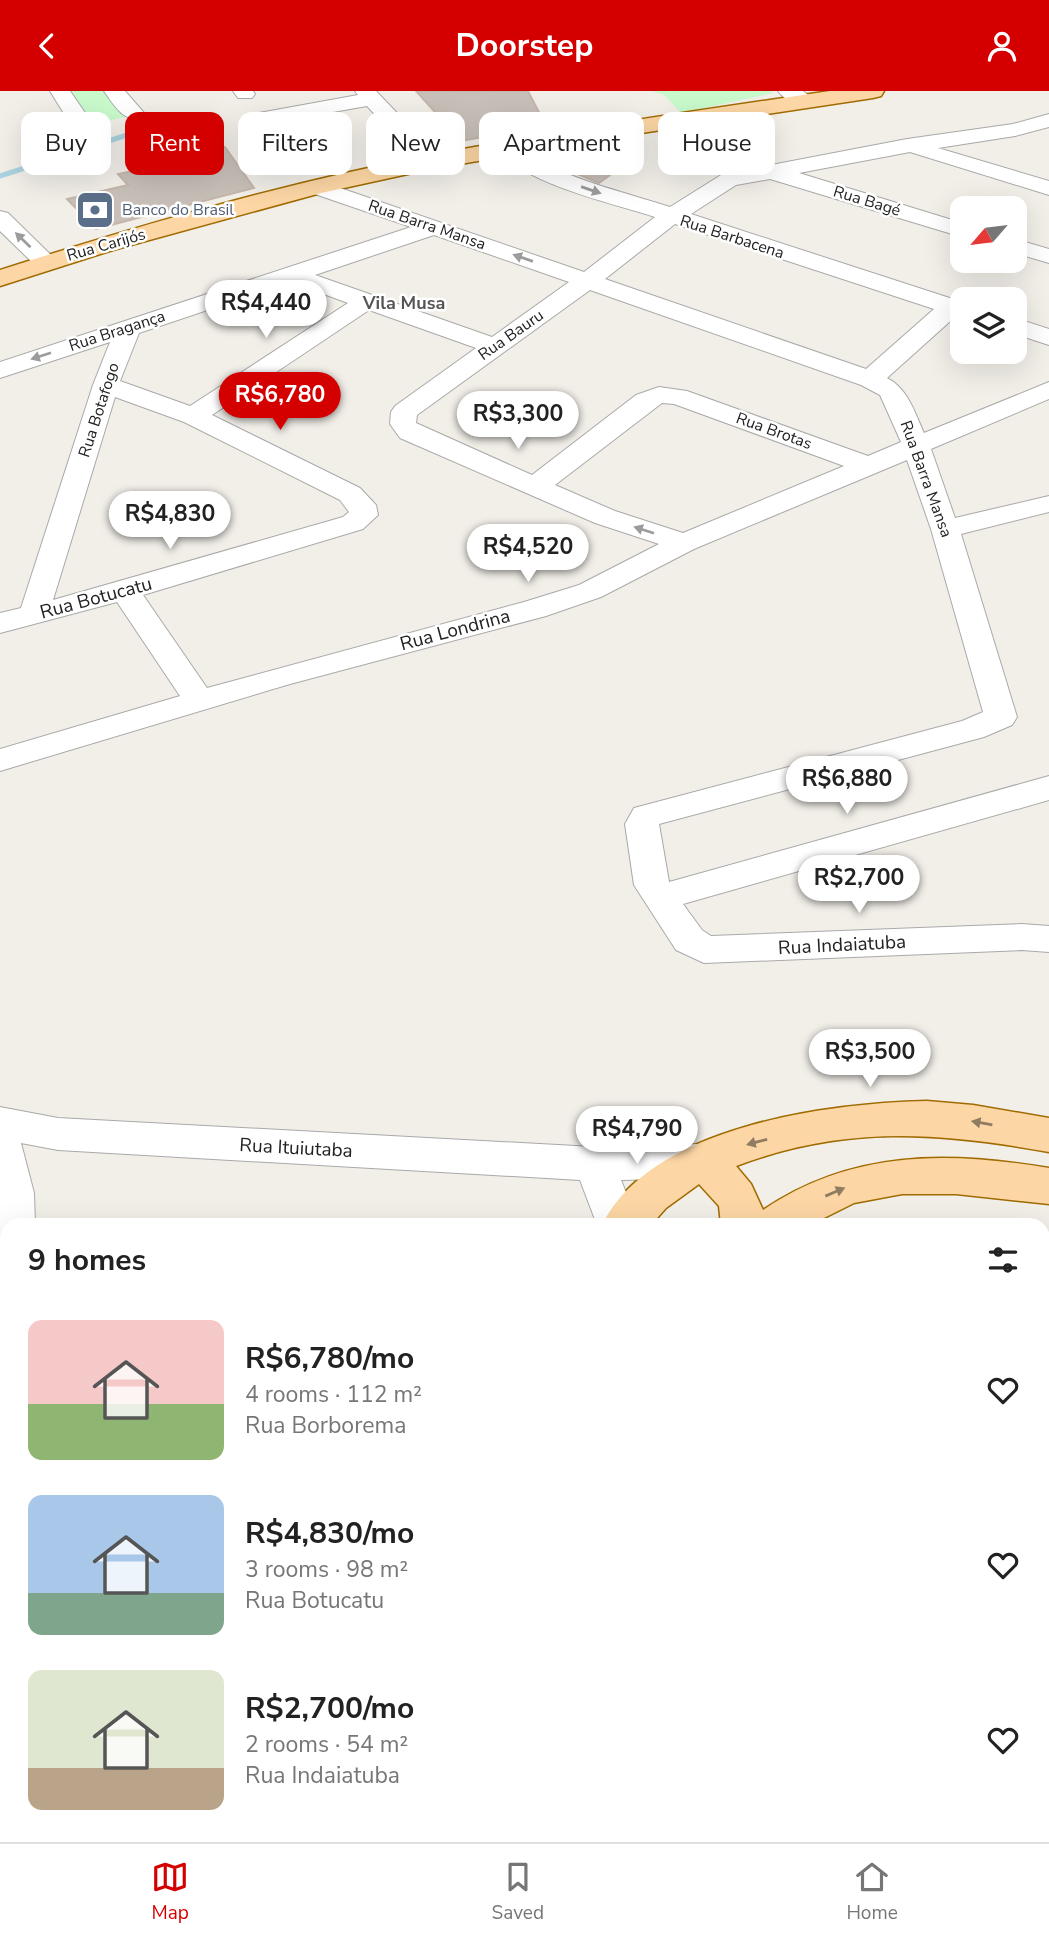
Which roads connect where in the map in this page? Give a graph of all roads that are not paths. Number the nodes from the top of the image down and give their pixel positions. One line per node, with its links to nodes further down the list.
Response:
1 (60, 91): 6 (street)
2 (114, 91): 7 (street)
3 (873, 91): 5 (main road, Rua Carijós)
4 (368, 95): 8 (street); 9 (street)
5 (797, 96): 11 (main road, Rua Carijós)
6 (74, 112)
7 (132, 112)
8 (291, 112)
9 (384, 112)
10 (1047, 122): 12 (street, Rua Bauru)
11 (644, 124)
12 (907, 146): 13 (street, Rua Bauru); 19 (street)
13 (775, 170)
14 (775, 172): 22 (street, Rua Bagé)
15 (372, 175): 18 (main road, Rua Carijós)
16 (551, 175): 20 (street, Rua Barbacena, one-way to 20)
17 (752, 175): 20 (street, Rua Bauru)
18 (317, 187): 23 (street, Rua Barra Mansa); 27 (main road, Rua Carijós)
19 (1049, 188)
20 (670, 217): 26 (street, Rua Bauru); 33 (street, Rua Barbacena)
21 (0, 218): 27 (street, one-way to 21)
22 (950, 226)
23 (433, 228): 28 (street, Rua Bragança); 30 (street, Rua Barra Mansa, one-way to 23)
24 (1027, 250): 25 (street)
25 (1049, 256)
26 (642, 259): 30 (street, Rua Bauru); 32 (street)
27 (46, 263): 29 (main road, Rua Carijós)
28 (290, 274): 31 (street); 35 (street, Rua Bragança)
29 (0, 278)
30 (588, 280): 32 (street, Rua Barra Mansa); 38 (street, Rua Bauru)
31 (365, 302): 38 (street); 43 (street)
32 (657, 304): 40 (street, Rua Barra Mansa)
33 (950, 306)
34 (950, 314): 40 (street)
35 (128, 328): 39 (street, Rua Bragança, one-way to 39); 41 (street, Rua Botafogo)
36 (1027, 330): 37 (street)
37 (1049, 337)
38 (495, 346): 46 (street, Rua Bauru)
39 (0, 369)
40 (870, 379): 44 (street, Rua Barra Mansa)
41 (106, 385): 43 (street); 53 (street, Rua Botafogo)
42 (1049, 390): 44 (street, Rua Londrina)
43 (193, 416): 52 (street, Rua Botucatu)
44 (916, 447): 45 (street, Rua Londrina); 49 (street, Rua Barra Mansa)
45 (870, 466): 46 (street, Rua Brotas); 50 (street, Rua Londrina)
46 (537, 485): 48 (street)
47 (1049, 504): 49 (street)
48 (605, 517): 50 (street, one-way to 48); 51 (street)
49 (944, 529): 58 (street, Rua Barra Mansa)
50 (684, 543): 51 (street, Rua Londrina)
51 (628, 574): 55 (street, Rua Londrina)
52 (125, 591): 53 (street, Rua Botucatu); 55 (street)
53 (34, 614): 54 (street, Rua Botucatu)
54 (0, 624)
55 (200, 702): 56 (street, Rua Londrina)
56 (0, 760)
57 (1049, 788): 58 (street)
58 (660, 898): 59 (street, Rua Indaiatuba)
59 (1049, 939)
60 (0, 1123): 64 (street, Rua Ituiutaba)
61 (1049, 1135): 63 (main road, one-way to 63)
62 (0, 1140): 66 (street)
63 (701, 1161): 64 (street, Rua Ituiutaba); 68 (main road); 69 (main road)
64 (594, 1164): 67 (street)
65 (1049, 1187): 70 (main road, one-way to 65)
66 (15, 1218)
67 (615, 1218)
68 (629, 1218)
69 (742, 1218)
70 (788, 1218)

